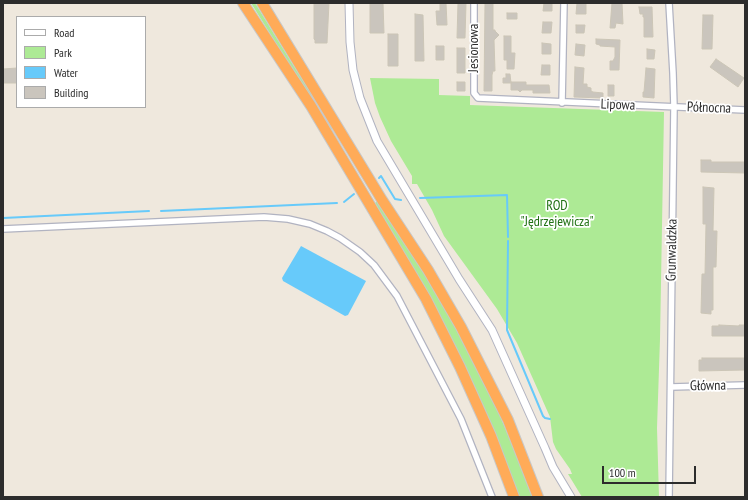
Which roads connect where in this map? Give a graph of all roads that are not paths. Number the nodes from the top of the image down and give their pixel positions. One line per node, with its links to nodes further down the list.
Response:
1 (243, 3): 15 (highway)
2 (262, 3): 16 (highway)
3 (349, 3): 17 (street)
4 (474, 3): 7 (street, Jesionowa)
5 (564, 3): 8 (street)
6 (669, 3): 9 (street, Grunwaldzka)
7 (474, 93): 8 (street, Lipowa)
8 (562, 103): 9 (street, Lipowa)
9 (674, 107): 10 (street, Północna); 13 (street, Grunwaldzka)
10 (745, 110)
11 (3, 229): 14 (street)
12 (745, 385): 13 (street, Główna)
13 (670, 386): 18 (street, Grunwaldzka)
14 (492, 497)
15 (514, 497)
16 (538, 497)
17 (571, 497)
18 (669, 497)

